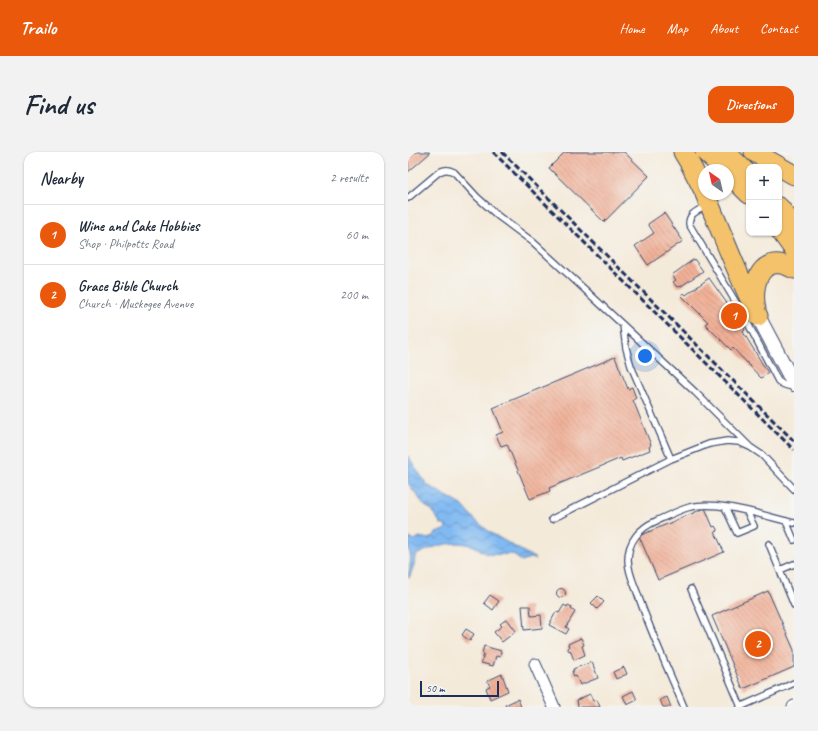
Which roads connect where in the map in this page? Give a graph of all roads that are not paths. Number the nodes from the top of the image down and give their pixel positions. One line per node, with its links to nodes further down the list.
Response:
1 (683, 152): 9 (highway)
2 (706, 152): 5 (highway)
3 (726, 152): 6 (highway)
4 (754, 152): 7 (highway)
5 (719, 164)
6 (746, 172)
7 (794, 175)
8 (734, 179): 10 (highway)
9 (698, 180)
10 (746, 191)
11 (408, 198): 20 (lane)
12 (703, 200): 21 (lane)
13 (708, 200): 19 (highway)
14 (782, 211): 15 (highway)
15 (794, 226)
16 (782, 233): 17 (highway)
17 (794, 250)
18 (794, 269): 19 (highway)
19 (758, 316): 21 (street)
20 (623, 325): 22 (lane); 23 (lane)
21 (794, 385)
22 (750, 447): 23 (lane); 24 (lane)
23 (671, 459): 27 (lane)
24 (794, 489)
25 (725, 507): 26 (lane); 26 (lane); 39 (lane)
26 (747, 512): 28 (lane)
27 (552, 518)
28 (786, 521): 29 (lane); 30 (lane)
29 (794, 523)
30 (794, 540)
31 (769, 544): 33 (lane)
32 (794, 564): 33 (lane)
33 (780, 570): 35 (lane)
34 (691, 589): 40 (lane)
35 (794, 605)
36 (535, 664): 38 (street)
37 (794, 683): 40 (lane)
38 (554, 707)
39 (684, 707)
40 (740, 707)

